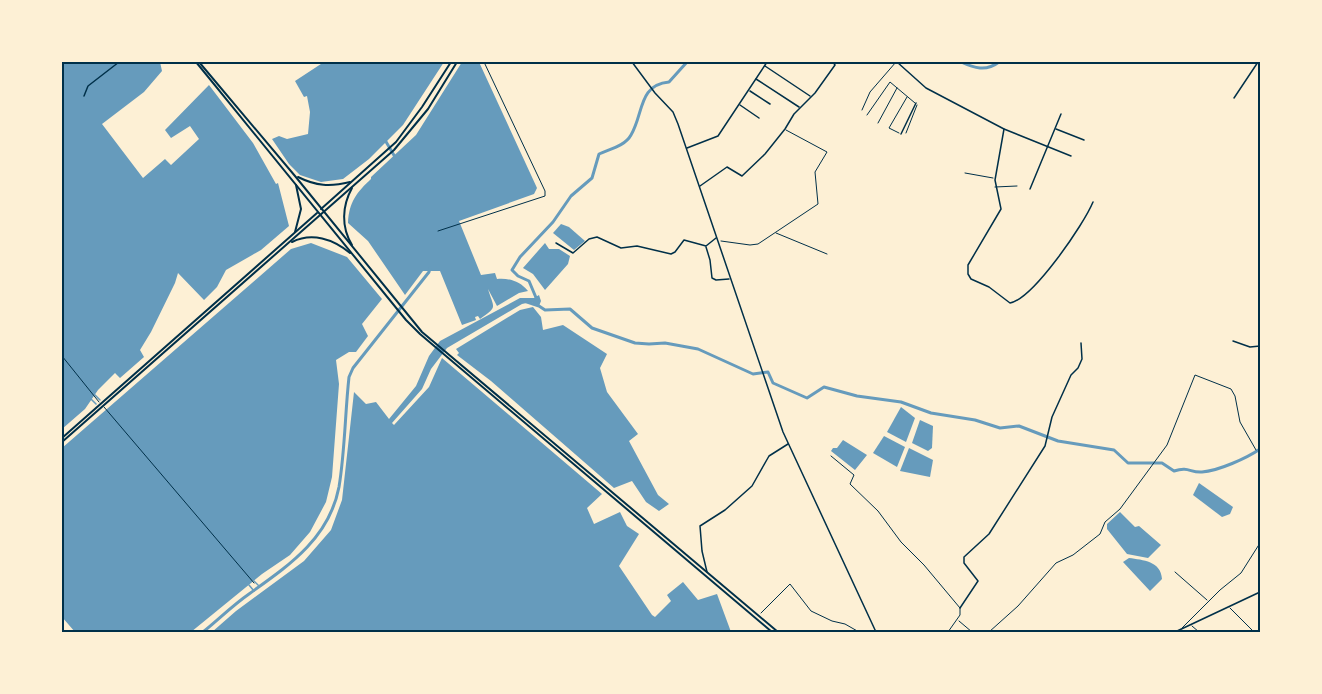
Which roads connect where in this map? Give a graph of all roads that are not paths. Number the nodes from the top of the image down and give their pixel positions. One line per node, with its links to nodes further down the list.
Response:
1 (119, 62): 15 (street)
2 (197, 62): 39 (main road); 41 (main road)
3 (451, 62): 42 (main road)
4 (457, 62): 43 (main road)
5 (484, 62): 53 (lane)
6 (632, 62): 36 (street)
7 (767, 62): 11 (street)
8 (833, 62): 16 (street)
9 (896, 62): 23 (lane); 30 (street)
10 (1258, 62): 18 (street)
11 (765, 66): 12 (street); 16 (street)
12 (756, 79): 14 (street); 22 (street)
13 (897, 88): 17 (lane); 25 (lane); 27 (lane)
14 (749, 90): 20 (street); 21 (street)
15 (84, 96)
16 (811, 97): 22 (street)
17 (907, 97): 19 (lane); 32 (lane)
18 (1234, 98)
19 (916, 103): 31 (lane); 32 (street)
20 (770, 104)
21 (739, 105): 26 (street); 36 (street)
22 (799, 108): 29 (street)
23 (862, 110)
24 (1061, 114): 28 (street)
25 (867, 115)
26 (759, 118)
27 (878, 123)
28 (1055, 128): 34 (street); 35 (street)
29 (785, 129): 44 (street); 54 (lane)
30 (1004, 129): 35 (street); 40 (street)
31 (906, 133)
32 (901, 135): 33 (lane)
33 (906, 137)
34 (1084, 140)
35 (1047, 146): 37 (street); 47 (street)
36 (687, 148): 44 (street)
37 (1071, 156)
38 (965, 173): 40 (lane)
39 (295, 176): 42 (main road); 49 (main road)
40 (995, 178): 46 (street)
41 (296, 182): 50 (main road); 55 (main road)
42 (351, 182): 49 (main road)
43 (355, 184): 51 (main road); 62 (main road)
44 (700, 186): 56 (street)
45 (1017, 186): 46 (lane)
46 (995, 188): 48 (street)
47 (1030, 189)
48 (1093, 202)
49 (321, 209): 50 (main road); 51 (main road)
50 (317, 212): 52 (main road); 55 (main road)
51 (323, 212): 52 (main road); 62 (main road)
52 (320, 215): 59 (main road); 62 (main road)
53 (438, 231)
54 (774, 232): 57 (lane); 61 (lane)
55 (294, 234): 68 (main road)
56 (717, 238): 57 (street); 60 (street)
57 (718, 241): 63 (street)
58 (556, 243): 60 (street)
59 (286, 244): 62 (main road); 68 (main road)
60 (706, 246): 63 (street)
61 (827, 254)
62 (357, 256): 73 (main road)
63 (731, 279): 70 (street)
64 (1233, 341): 66 (street)
65 (1081, 343): 82 (street)
66 (1260, 346)
67 (62, 356): 68 (lane)
68 (102, 405): 69 (main road); 78 (lane)
69 (62, 440)
70 (789, 444): 76 (street); 91 (street)
71 (1256, 450): 94 (lane)
72 (831, 456): 82 (lane)
73 (612, 495): 76 (main road); 77 (main road)
74 (1260, 543): 80 (lane)
75 (1175, 572): 80 (lane)
76 (708, 573): 77 (main road)
77 (715, 582): 83 (main road); 88 (main road)
78 (254, 583)
79 (1260, 592): 81 (street)
80 (1208, 601): 86 (lane)
81 (1228, 607): 85 (street); 87 (lane)
82 (960, 608): 84 (lane)
83 (758, 616): 89 (main road); 90 (lane)
84 (957, 620): 92 (lane); 93 (lane)
85 (1191, 625): 86 (street); 96 (lane)
86 (1181, 630): 95 (street)
87 (1254, 632)
88 (772, 633)
89 (778, 633)
90 (859, 633)
91 (876, 633)
92 (948, 633)
93 (972, 633)
94 (988, 633)
95 (1175, 633)
96 (1199, 633)

